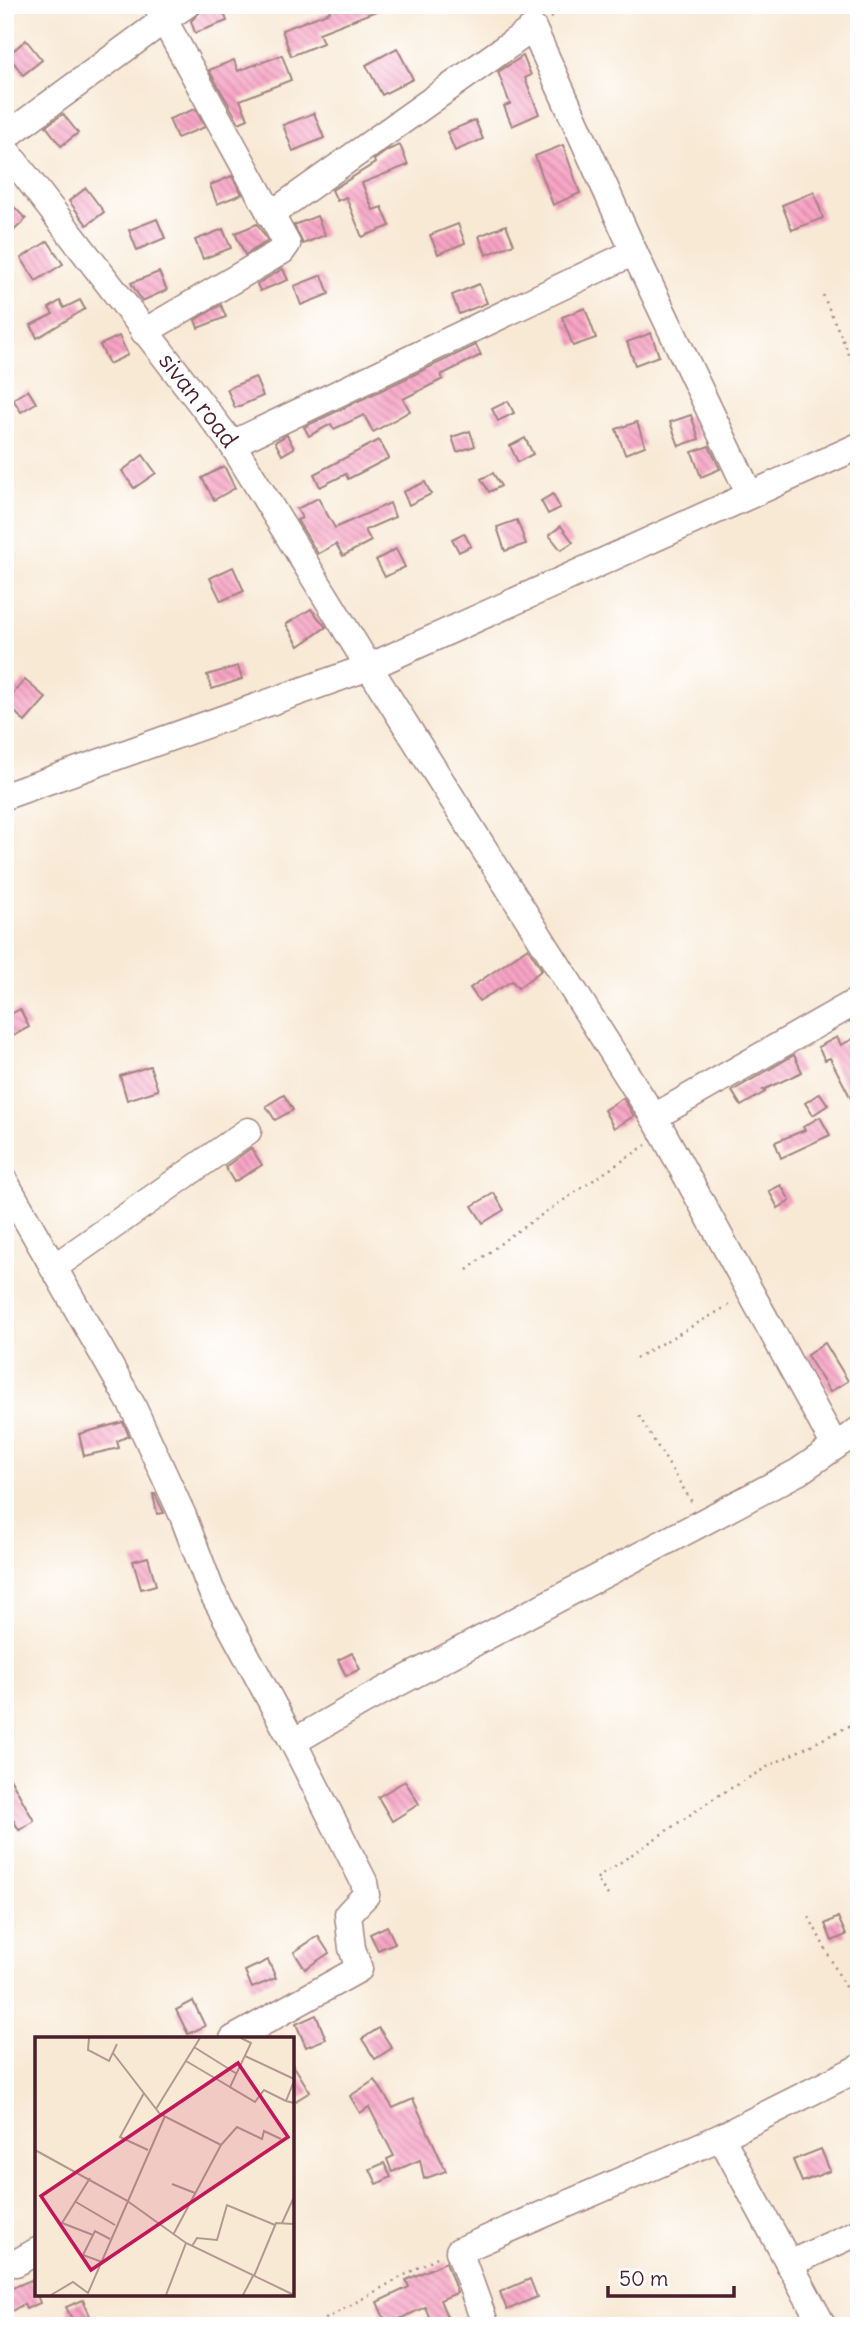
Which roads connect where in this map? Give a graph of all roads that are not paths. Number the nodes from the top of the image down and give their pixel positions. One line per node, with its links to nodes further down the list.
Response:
1 (186, 5): 2 (street)
2 (160, 12): 3 (street); 5 (street)
3 (5, 137)
4 (5, 149): 7 (street, sivan road)
5 (270, 215): 6 (street); 7 (street)
6 (634, 252): 8 (street); 10 (street)
7 (144, 332): 8 (street, sivan road)
8 (232, 444): 11 (street, sivan road)
9 (859, 446): 10 (street)
10 (751, 495): 11 (street)
11 (369, 667): 12 (street); 14 (street, sivan road)
12 (5, 796)
13 (859, 1000): 14 (street)
14 (658, 1125): 19 (street, sivan road)
15 (248, 1131): 17 (street)
16 (5, 1182): 17 (street)
17 (53, 1268): 20 (street)
18 (859, 1430): 19 (street)
19 (835, 1446): 20 (street)
20 (293, 1742): 21 (street)
21 (237, 2037)
22 (859, 2068): 23 (street)
23 (721, 2137): 25 (street); 26 (street)
24 (859, 2232): 25 (street)
25 (789, 2264): 27 (street)
26 (486, 2326)
27 (822, 2326)

